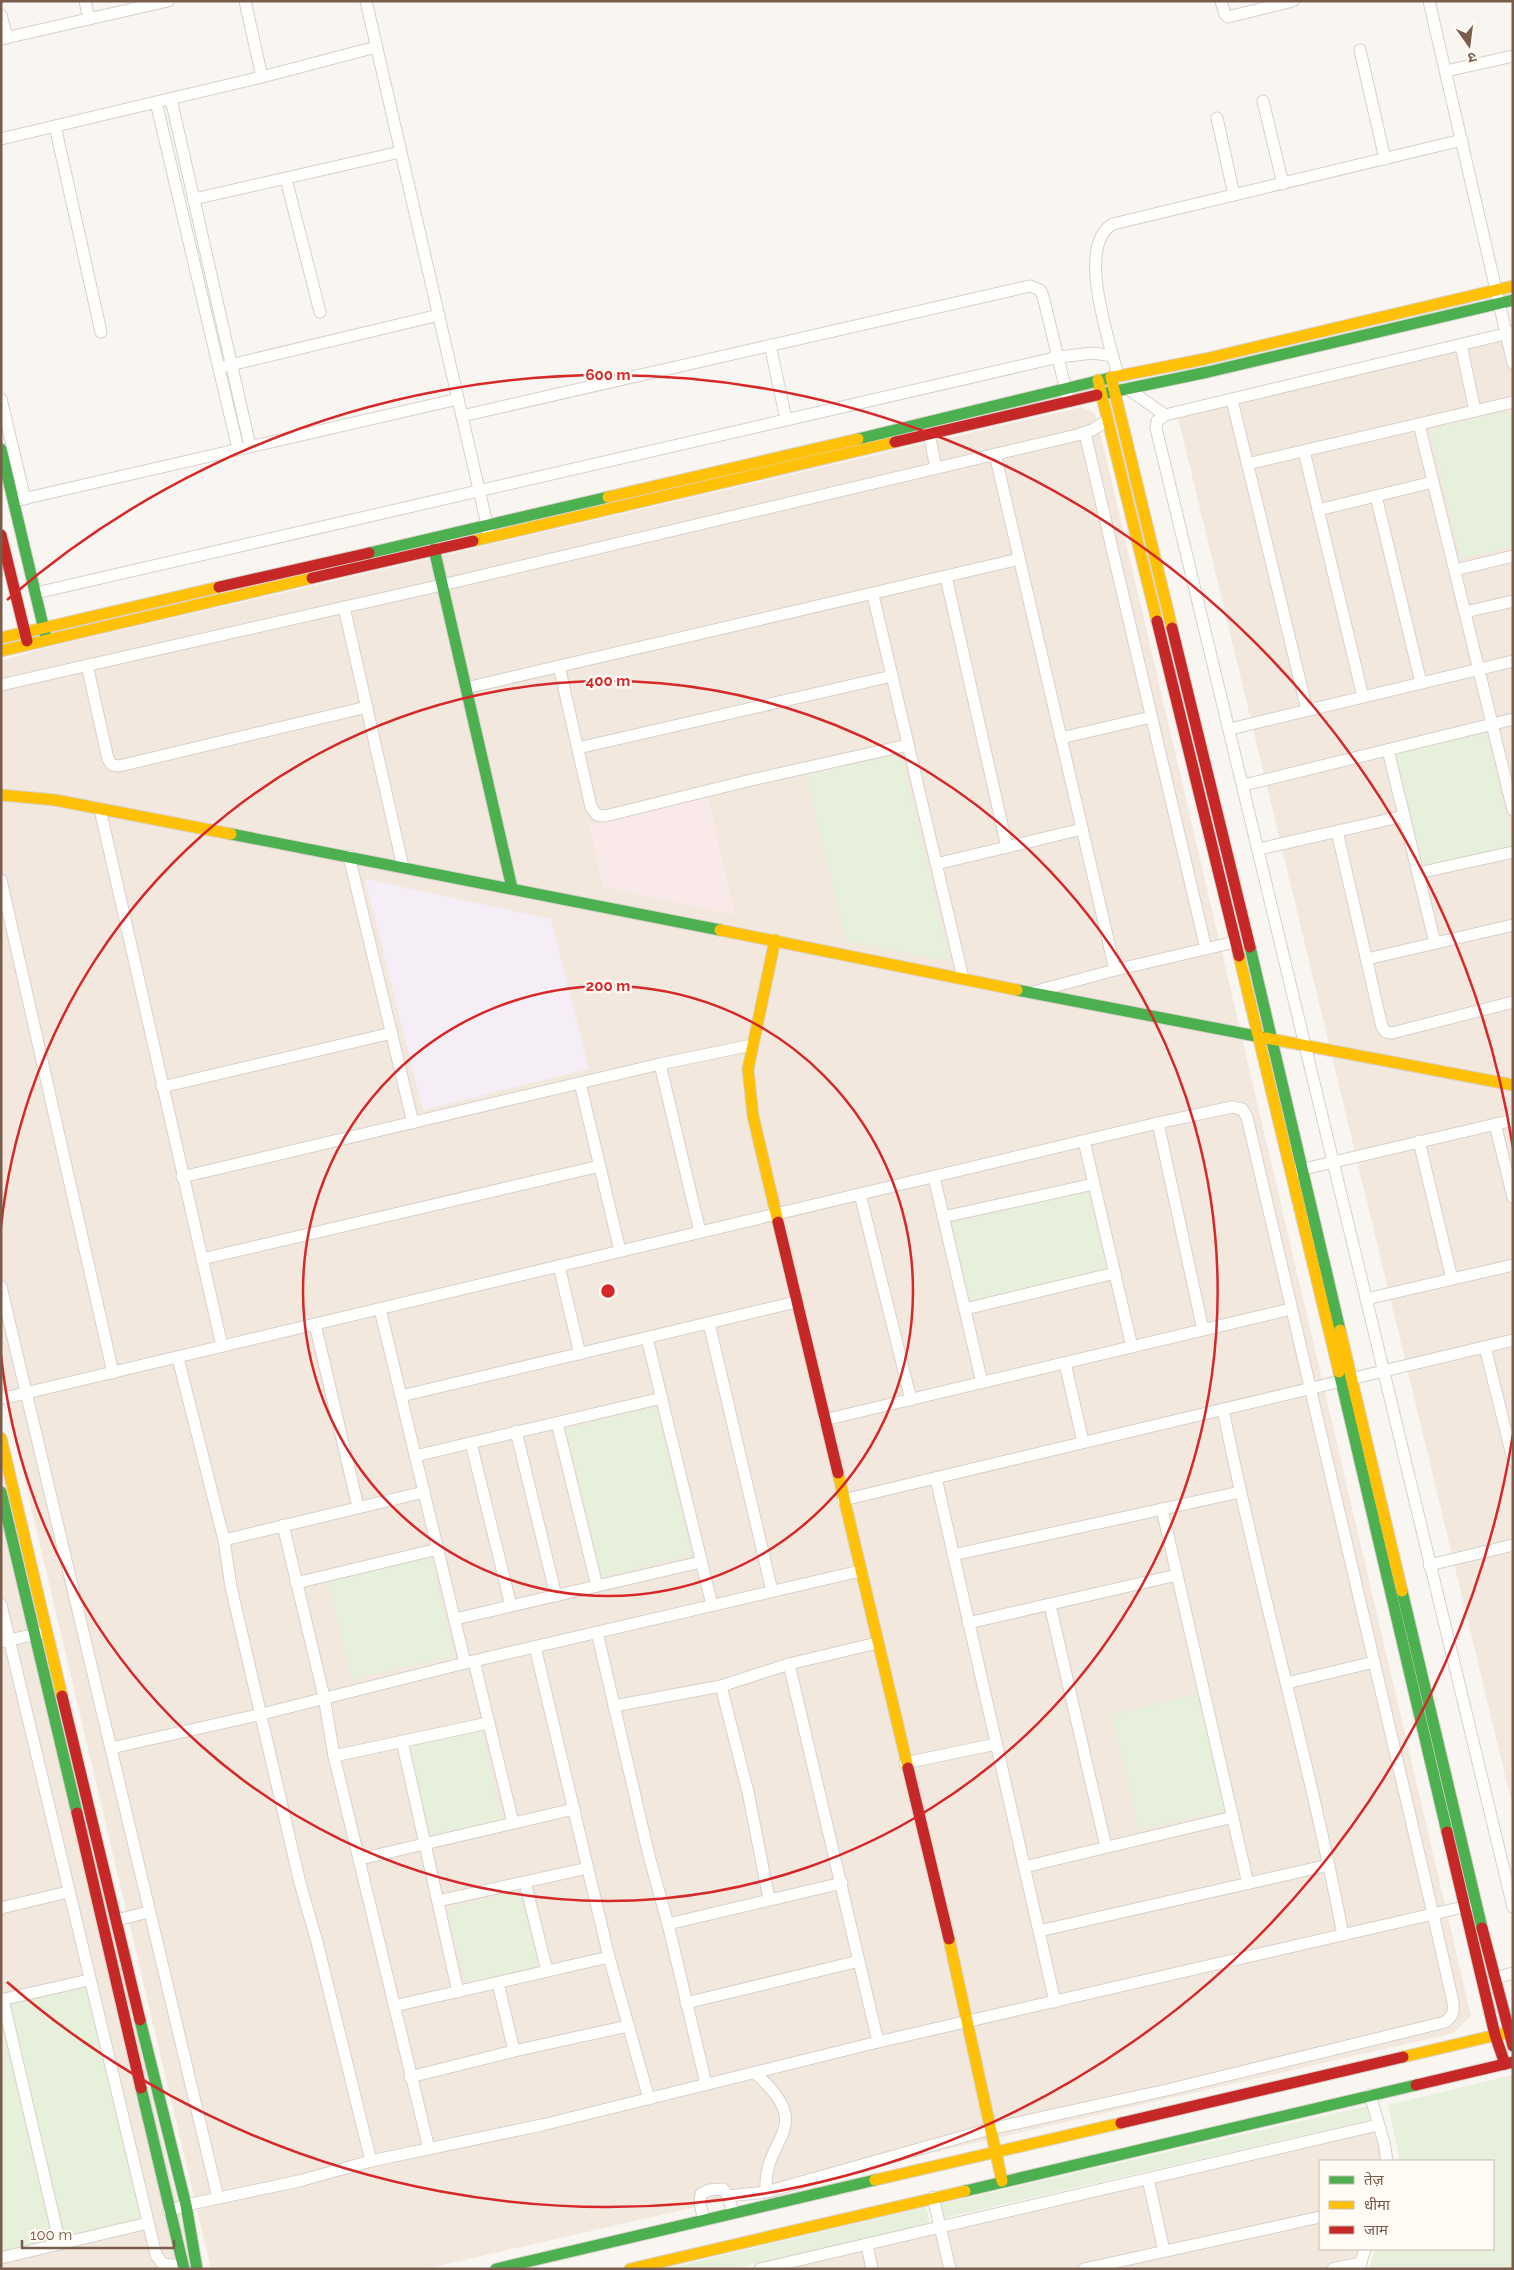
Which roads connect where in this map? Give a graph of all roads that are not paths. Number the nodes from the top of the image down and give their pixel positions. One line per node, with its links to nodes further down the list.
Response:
1 (85, 1): 10 (street)
2 (168, 1): 10 (street)
3 (244, 1): 16 (street)
4 (366, 1): 12 (street)
5 (1221, 1): 8 (street)
6 (1293, 1): 8 (street)
7 (1429, 1): 15 (street)
8 (1278, 3)
9 (1, 15): 11 (street)
10 (89, 20): 11 (street)
11 (4, 39)
12 (376, 47): 16 (street); 24 (street)
13 (1360, 50): 25 (street)
14 (1513, 56): 15 (street)
15 (1446, 71): 23 (street)
16 (262, 77): 17 (street)
17 (171, 99): 19 (street); 29 (street)
18 (1263, 101): 27 (street)
19 (156, 102): 21 (street); 44 (street)
20 (1217, 118): 28 (street)
21 (55, 126): 22 (street); 36 (street)
22 (1, 139)
23 (1462, 140): 25 (street); 31 (street)
24 (400, 152): 26 (street); 35 (street)
25 (1385, 159): 27 (street)
26 (286, 179): 29 (street); 34 (street)
27 (1283, 184): 28 (street)
28 (1234, 195): 40 (street)
29 (194, 199): 43 (street)
30 (1513, 286): 31 (street)
31 (1496, 290): 33 (street); 45 (street)
32 (1513, 300): 33 (street)
33 (1499, 303): 37 (street); 48 (street)
34 (320, 312)
35 (439, 315): 43 (street); 52 (street)
36 (101, 332)
37 (1509, 333): 39 (street); 42 (street)
38 (770, 345): 41 (street); 58 (street); 59 (street)
39 (1461, 345): 53 (street); 56 (street)
40 (1113, 356): 41 (street); 45 (street)
41 (1059, 357): 47 (street); 59 (street)
42 (1513, 363)
43 (232, 364): 44 (street); 64 (street)
44 (219, 368): 65 (street)
45 (1115, 376): 46 (street); 49 (street)
46 (1098, 380): 47 (street); 50 (street)
47 (1066, 388): 54 (street); 76 (street)
48 (1127, 388): 49 (street); 57 (street)
49 (1114, 391): 50 (street); 135 (street)
50 (1101, 394): 54 (street); 60 (street)
51 (1, 399): 74 (street)
52 (458, 399): 58 (street); 64 (street)
53 (1232, 400): 57 (street); 69 (street)
54 (1068, 401): 63 (street)
55 (1513, 402): 56 (street)
56 (1475, 411): 61 (street)
57 (1165, 415): 109 (street)
58 (462, 416): 72 (street)
59 (786, 420): 72 (street)
60 (1108, 420): 62 (street); 132 (street)
61 (1419, 424): 67 (street); 71 (street)
62 (1085, 433): 68 (street); 106 (street)
63 (929, 434): 70 (street); 76 (street)
64 (250, 446): 65 (street)
65 (238, 448): 74 (street)
66 (1, 449): 74 (street)
67 (1304, 451): 69 (street); 75 (street)
68 (995, 454): 70 (street); 80 (street)
69 (1247, 464): 105 (street)
70 (936, 468): 83 (street)
71 (1434, 482): 73 (street); 81 (street)
72 (481, 490): 76 (street); 84 (street)
73 (1376, 496): 75 (street); 100 (street)
74 (19, 500): 84 (street)
75 (1318, 510): 103 (street)
76 (489, 531): 78 (street); 89 (street)
77 (1, 535): 90 (street)
78 (434, 550): 83 (street); 92 (street)
79 (1513, 556): 81 (street)
80 (1019, 559): 82 (street); 110 (street)
81 (1455, 570): 88 (street)
82 (946, 577): 85 (street); 121 (street)
83 (442, 585): 87 (street); 102 (street)
84 (36, 593): 89 (street)
85 (873, 595): 97 (street); 99 (street)
86 (1513, 601): 88 (street)
87 (344, 607): 96 (street); 104 (street)
88 (1465, 612): 98 (street)
89 (44, 628): 90 (street); 92 (street)
90 (25, 633): 91 (street); 93 (street)
91 (1, 638)
92 (46, 641): 93 (street)
93 (28, 645): 94 (street)
94 (1, 652)
95 (1513, 661): 98 (street)
96 (87, 665): 101 (street); 104 (street)
97 (559, 666): 102 (street); 112 (street)
98 (1479, 669): 100 (street); 108 (street)
99 (892, 676): 111 (street); 112 (street)
100 (1421, 683): 103 (street)
101 (1, 685)
102 (466, 688): 129 (street)
103 (1363, 697): 105 (street)
104 (367, 707): 126 (street)
105 (1307, 710): 109 (street)
106 (1151, 717): 110 (street); 134 (street)
107 (1513, 719): 108 (street)
108 (1492, 724): 113 (street); 117 (street)
109 (1230, 729): 114 (street)
110 (1061, 738): 119 (street)
111 (908, 745): 112 (street); 125 (street)
112 (578, 748)
113 (1388, 750): 114 (street); 118 (street)
114 (1244, 785): 122 (street)
115 (1, 795): 116 (street)
116 (100, 808): 124 (street); 150 (street)
117 (1513, 810)
118 (1404, 816): 120 (street); 127 (street)
119 (1082, 829): 121 (street); 138 (street)
120 (1337, 831): 122 (street); 136 (street)
121 (1007, 847): 125 (street)
122 (1259, 849): 145 (street)
123 (1513, 852): 127 (street)
124 (349, 856): 126 (street); 142 (street)
125 (936, 864): 139 (street)
126 (403, 867): 129 (street)
127 (1418, 874): 133 (street)
128 (1, 880): 192 (street)
129 (512, 888): 131 (street)
130 (1513, 925): 133 (street)
131 (775, 940): 139 (street); 146 (street)
132 (1236, 942): 134 (street); 137 (street)
133 (1435, 943): 136 (street)
134 (1206, 949): 138 (street)
135 (1252, 958): 137 (street); 144 (street)
136 (1368, 959): 141 (street)
137 (1240, 961): 143 (street)
138 (1115, 970): 140 (street)
139 (963, 978): 140 (street)
140 (1032, 992): 143 (street)
141 (1513, 1002)
142 (392, 1033): 150 (street); 152 (street)
143 (1258, 1037): 144 (street); 159 (street)
144 (1271, 1039): 145 (street); 159 (street)
145 (1304, 1044): 149 (street); 157 (street)
146 (752, 1045): 147 (street); 165 (street)
147 (660, 1064): 148 (street); 167 (street)
148 (580, 1083): 152 (street); 158 (street)
149 (1513, 1085)
150 (162, 1088): 160 (street)
151 (1513, 1120): 154 (street)
152 (413, 1123): 160 (street)
153 (1158, 1123): 155 (street); 179 (street); 182 (street)
154 (1495, 1124): 156 (street); 164 (street)
155 (1084, 1141): 161 (street); 162 (street)
156 (1419, 1141): 157 (street); 173 (street)
157 (1333, 1162): 159 (street); 175 (street)
158 (600, 1166): 168 (street); 169 (street)
159 (1297, 1170): 193 (street)
160 (182, 1177): 169 (street)
161 (934, 1177): 163 (street); 166 (street)
162 (1094, 1184): 166 (street); 172 (street)
163 (860, 1194): 165 (street); 200 (street)
164 (1513, 1197)
165 (776, 1214): 167 (street); 176 (street)
166 (943, 1217): 178 (street)
167 (700, 1232): 168 (street)
168 (620, 1251): 171 (street)
169 (202, 1260): 185 (street)
170 (1513, 1265): 173 (street)
171 (559, 1266): 177 (street); 188 (street)
172 (1115, 1273): 178 (street); 186 (street)
173 (1452, 1279): 175 (street)
174 (1, 1287): 196 (street)
175 (1366, 1299): 191 (street)
176 (796, 1302): 180 (street); 202 (street)
177 (380, 1309): 181 (street); 197 (street)
178 (965, 1309): 194 (street)
179 (1291, 1309): 182 (street); 195 (street)
180 (709, 1323): 183 (street); 228 (street)
181 (315, 1324): 185 (street); 215 (street)
182 (1204, 1330): 186 (street)
183 (647, 1338): 188 (street); 198 (street)
184 (1513, 1340): 187 (street)
185 (222, 1346): 189 (street)
186 (1132, 1347): 190 (street)
187 (1485, 1347): 191 (street); 209 (street)
188 (580, 1354): 197 (street)
189 (178, 1358): 192 (street); 218 (street)
190 (1065, 1363): 194 (street); 206 (street)
191 (1382, 1370): 193 (street); 223 (street)
192 (114, 1373): 196 (street)
193 (1346, 1379): 195 (street); 272 (street)
194 (982, 1383): 200 (street)
195 (1309, 1388): 201 (street); 243 (street)
196 (26, 1393): 199 (street); 253 (street)
197 (401, 1396): 208 (street)
198 (662, 1398): 203 (street); 222 (street)
199 (1, 1399)
200 (911, 1400): 202 (street)
201 (1223, 1409): 206 (street); 213 (street)
202 (824, 1420): 214 (street)
203 (557, 1423): 204 (street); 227 (street)
204 (516, 1431): 207 (street); 229 (street)
205 (1, 1438): 236 (street)
206 (1083, 1442): 210 (street)
207 (472, 1443): 208 (street); 232 (street)
208 (415, 1456): 212 (street)
209 (1513, 1460)
210 (936, 1478): 214 (street); 221 (street)
211 (1, 1492): 238 (street)
212 (424, 1492): 215 (street); 220 (street)
213 (1240, 1492): 216 (street); 245 (street)
214 (843, 1500): 224 (street)
215 (358, 1507): 217 (street)
216 (1162, 1509): 221 (street); 225 (street)
217 (283, 1525): 218 (street); 226 (street)
218 (224, 1540): 249 (street)
219 (1513, 1545): 223 (street)
220 (438, 1550): 226 (street); 234 (street)
221 (953, 1556): 235 (street)
222 (701, 1562): 227 (street); 233 (street)
223 (1429, 1565): 269 (street)
224 (860, 1571): 228 (street); 240 (street)
225 (1177, 1575): 231 (street); 257 (street)
226 (296, 1583): 247 (street)
227 (597, 1586): 229 (street)
228 (772, 1591): 233 (street)
229 (556, 1596): 232 (street)
230 (1, 1605): 239 (street)
231 (1050, 1605): 235 (street); 260 (street)
232 (511, 1606): 234 (street)
233 (712, 1606): 237 (street)
234 (455, 1619): 242 (street)
235 (968, 1623): 252 (street)
236 (47, 1631): 238 (street); 277 (street)
237 (597, 1632): 241 (street); 248 (street)
238 (35, 1634): 239 (street); 319 (street)
239 (5, 1641): 268 (street)
240 (877, 1643): 244 (street); 255 (street)
241 (536, 1647): 242 (street); 256 (street)
242 (469, 1662): 247 (street); 250 (street)
243 (1374, 1662): 245 (street); 276 (street)
244 (789, 1664): 246 (street); 266 (street)
245 (1287, 1683): 262 (street)
246 (721, 1686): 248 (street); 270 (street)
247 (324, 1697): 249 (street); 254 (street)
248 (614, 1706): 278 (street)
249 (262, 1714): 253 (street); 311 (street)
250 (488, 1723): 251 (street); 258 (street)
251 (402, 1741): 254 (street); 259 (street)
252 (996, 1744): 255 (street); 263 (street)
253 (111, 1748): 275 (street)
254 (334, 1756): 261 (street)
255 (905, 1763): 293 (street)
256 (574, 1809): 258 (street); 264 (street)
257 (1233, 1817): 260 (street); 267 (street)
258 (513, 1823): 259 (street)
259 (425, 1844): 261 (street); 271 (street)
260 (1106, 1847): 263 (street)
261 (360, 1859): 292 (street)
262 (1329, 1866): 267 (street); 280 (street)
263 (1024, 1867): 279 (street)
264 (588, 1868): 265 (street); 281 (street)
265 (526, 1882): 271 (street); 283 (street)
266 (842, 1883): 270 (street); 282 (street)
267 (1248, 1884): 279 (street)
268 (68, 1892): 274 (street); 286 (street)
269 (1511, 1892): 273 (street)
270 (769, 1899): 278 (street)
271 (438, 1901): 288 (street)
272 (1471, 1905): 276 (street); 285 (street); 296 (street)
273 (1513, 1907)
274 (1, 1908)
275 (149, 1912): 277 (street); 317 (street)
276 (1433, 1914): 280 (street); 307 (street)
277 (116, 1920): 318 (street)
278 (668, 1924): 290 (street)
279 (1039, 1931): 291 (street)
280 (1343, 1935): 291 (street)
281 (609, 1956): 283 (street); 294 (street)
282 (859, 1961): 290 (street); 297 (street)
283 (546, 1971): 287 (street)
284 (1513, 1974): 285 (street)
285 (1495, 1978): 295 (street)
286 (90, 1980): 289 (street); 323 (street)
287 (498, 1983): 288 (street); 299 (street)
288 (458, 1992): 292 (street)
289 (2, 2000): 325 (street)
290 (686, 2002): 303 (street)
291 (1055, 2002): 293 (street)
292 (394, 2006): 302 (street)
293 (968, 2021): 297 (street); 307 (street)
294 (628, 2026): 299 (street); 305 (street)
295 (1511, 2032): 296 (street); 298 (street)
296 (1495, 2035): 300 (street); 309 (street)
297 (878, 2042): 301 (street)
298 (1513, 2046)
299 (514, 2051): 302 (street)
300 (1509, 2063): 304 (street)
301 (755, 2073): 303 (street); 314 (street)
302 (410, 2076): 308 (street)
303 (706, 2084): 305 (street)
304 (1370, 2095): 306 (street); 313 (street)
305 (649, 2099): 308 (street)
306 (1378, 2125): 310 (street); 312 (street)
307 (990, 2129): 309 (street); 314 (street)
308 (429, 2149): 311 (street)
309 (995, 2152): 313 (street); 320 (street)
310 (1387, 2160)
311 (371, 2161): 317 (street)
312 (1148, 2179): 324 (street); 328 (street)
313 (1002, 2181): 316 (street)
314 (766, 2192): 315 (street)
315 (728, 2196): 320 (street); 322 (street)
316 (933, 2197): 324 (street); 335 (street)
317 (218, 2198): 318 (street)
318 (186, 2205): 319 (street); 333 (street)
319 (169, 2211): 332 (street)
320 (733, 2213): 322 (street)
321 (1319, 2217): 328 (street)
322 (704, 2220): 334 (street)
323 (148, 2223): 325 (street); 332 (street)
324 (940, 2228): 326 (street); 338 (street)
325 (60, 2244): 329 (street)
326 (866, 2245): 336 (street); 337 (street)
327 (1366, 2250): 331 (street)
328 (1164, 2251): 330 (street)
329 (1, 2258)
330 (1104, 2266): 339 (street)
331 (1360, 2266): 340 (street)
332 (184, 2267)
333 (197, 2269)
334 (496, 2269)
335 (630, 2269)
336 (760, 2269)
337 (872, 2269)
338 (950, 2269)
339 (1084, 2269)
340 (1333, 2269)

